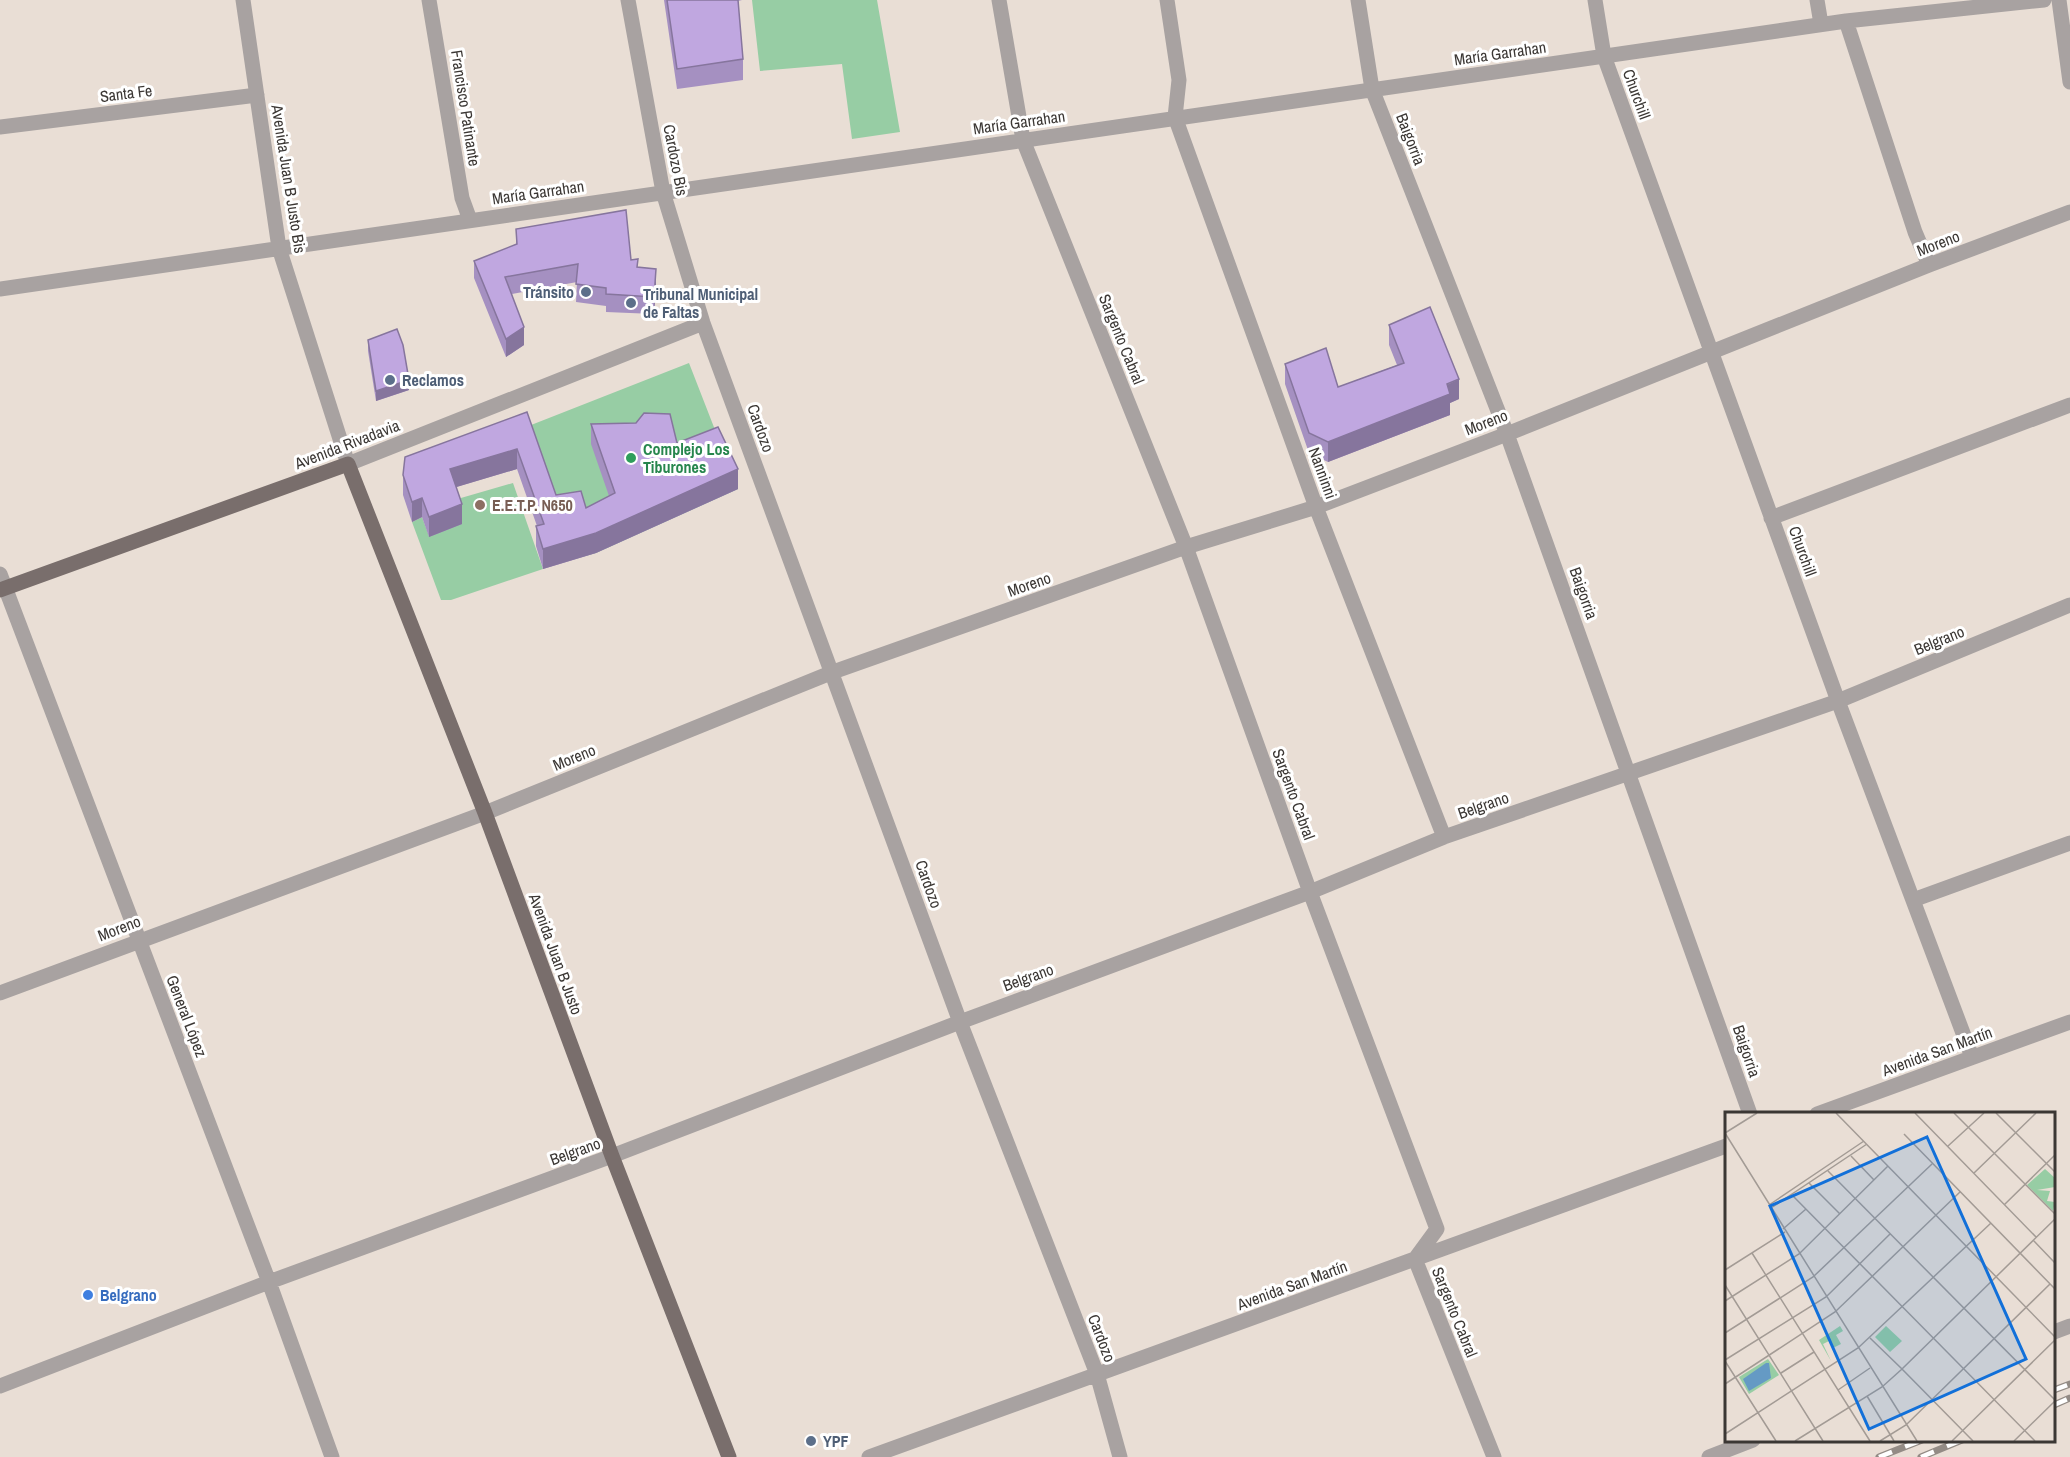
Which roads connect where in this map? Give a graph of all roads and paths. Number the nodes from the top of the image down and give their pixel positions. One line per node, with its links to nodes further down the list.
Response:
1 (243, 0): 16 (street, Avenida Juan B Justo Bis)
2 (429, 0): 22 (street, Francisco Patinante)
3 (628, 0): 20 (street, Cardozo Bis)
4 (999, 0): 19 (street, Sargento Cabral)
5 (1167, 0): 17 (street)
6 (1358, 0): 15 (street, Baigorria)
7 (1595, 0): 13 (street, Churchill)
8 (1817, 0): 12 (street)
9 (2044, 0): 11 (street, María Garrahan)
10 (2059, 0): 14 (street)
11 (1846, 21): 12 (street, María Garrahan); 24 (street)
12 (1821, 24): 13 (street, María Garrahan)
13 (1604, 56): 15 (street, María Garrahan); 27 (street, Churchill)
14 (2070, 82)
15 (1372, 90): 17 (street, María Garrahan); 29 (street, Baigorria)
16 (257, 95): 18 (street, Santa Fe); 23 (street, Avenida Juan B Justo Bis)
17 (1174, 117): 19 (street, María Garrahan); 31 (street, Nanninni)
18 (0, 127)
19 (1023, 140): 20 (street, María Garrahan); 33 (street, Sargento Cabral)
20 (663, 192): 22 (street, María Garrahan); 26 (street, Cardozo Bis)
21 (2070, 212): 24 (street, Moreno)
22 (470, 220): 23 (street, María Garrahan)
23 (279, 248): 25 (street, María Garrahan); 30 (street, Avenida Juan B Justo Bis)
24 (1929, 266): 27 (street, Moreno)
25 (0, 289)
26 (704, 323): 30 (street, Avenida Rivadavia); 37 (street, Cardozo)
27 (1711, 352): 29 (street, Moreno); 32 (street, Churchill)
28 (2070, 405): 32 (street)
29 (1507, 434): 31 (street, Moreno); 39 (street, Baigorria)
30 (348, 464): 35 (main road, Avenida Rivadavia); 40 (main road, Avenida Juan B Justo)
31 (1316, 507): 33 (street, Moreno); 41 (street, Nanninni)
32 (1771, 518): 38 (street, Churchill)
33 (1186, 547): 37 (street, Moreno); 43 (street, Sargento Cabral)
34 (0, 574): 35 (street, General López)
35 (3, 589): 45 (street, General López)
36 (2070, 605): 38 (street, Belgrano)
37 (833, 672): 40 (street, Moreno); 47 (street, Cardozo)
38 (1838, 701): 39 (street, Belgrano); 44 (street, Churchill)
39 (1630, 772): 41 (street, Belgrano); 50 (street, Baigorria)
40 (485, 813): 45 (street, Moreno); 53 (main road, Avenida Juan B Justo)
41 (1444, 837): 43 (street, Belgrano)
42 (2070, 843): 44 (street)
43 (1310, 892): 47 (street, Belgrano); 54 (street, Sargento Cabral)
44 (1913, 900): 49 (street, Churchill)
45 (139, 940): 46 (street, Moreno); 55 (street, General López)
46 (0, 993)
47 (960, 1022): 53 (street, Belgrano); 58 (street, Cardozo)
48 (2070, 1022): 49 (street, Avenida San Martín)
49 (1972, 1057): 51 (street, Avenida San Martín)
50 (1750, 1112)
51 (1820, 1112)
52 (1725, 1146): 54 (street, Avenida San Martín)
53 (612, 1156): 55 (street, Belgrano); 62 (main road, Avenida Juan B Justo)
54 (1415, 1259): 58 (street, Avenida San Martín); 65 (street, Sargento Cabral)
55 (269, 1282): 59 (street, Belgrano); 61 (street, General López)
56 (2070, 1326): 57 (street)
57 (2055, 1332)
58 (1097, 1374): 63 (street, Avenida San Martín); 64 (street, Cardozo)
59 (0, 1386)
60 (1748, 1442): 66 (street)
61 (332, 1457)
62 (729, 1457)
63 (869, 1457)
64 (1120, 1457)
65 (1494, 1457)
66 (1709, 1457)

